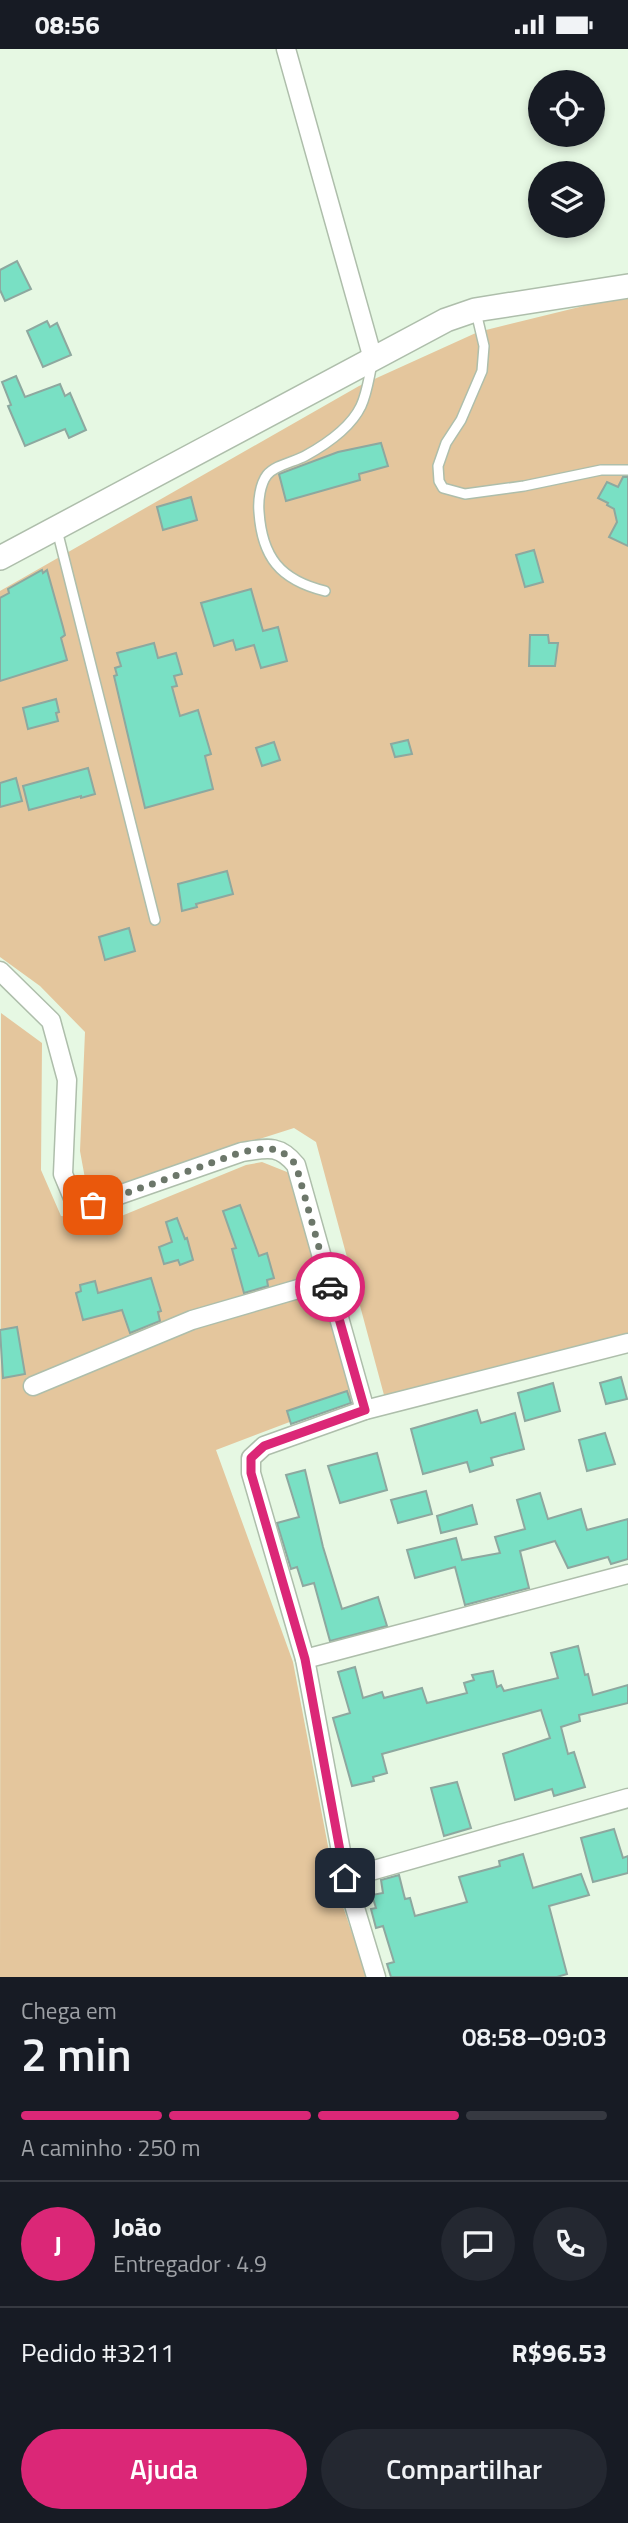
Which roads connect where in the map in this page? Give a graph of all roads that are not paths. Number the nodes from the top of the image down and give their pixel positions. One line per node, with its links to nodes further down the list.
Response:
1 (286, 49): 4 (street)
2 (628, 286): 3 (street)
3 (475, 310): 4 (street); 5 (lane)
4 (373, 359): 6 (street); 8 (lane)
5 (628, 470)
6 (57, 528): 7 (street); 9 (lane)
7 (0, 558)
8 (325, 591)
9 (155, 920)
10 (0, 971): 11 (street)
11 (329, 1280): 13 (street); 14 (street)
12 (628, 1343): 14 (street)
13 (33, 1386)
14 (365, 1410): 16 (street)
15 (628, 1574): 16 (street)
16 (305, 1659): 18 (street)
17 (628, 1798): 18 (street)
18 (345, 1878): 19 (street)
19 (376, 1977)

